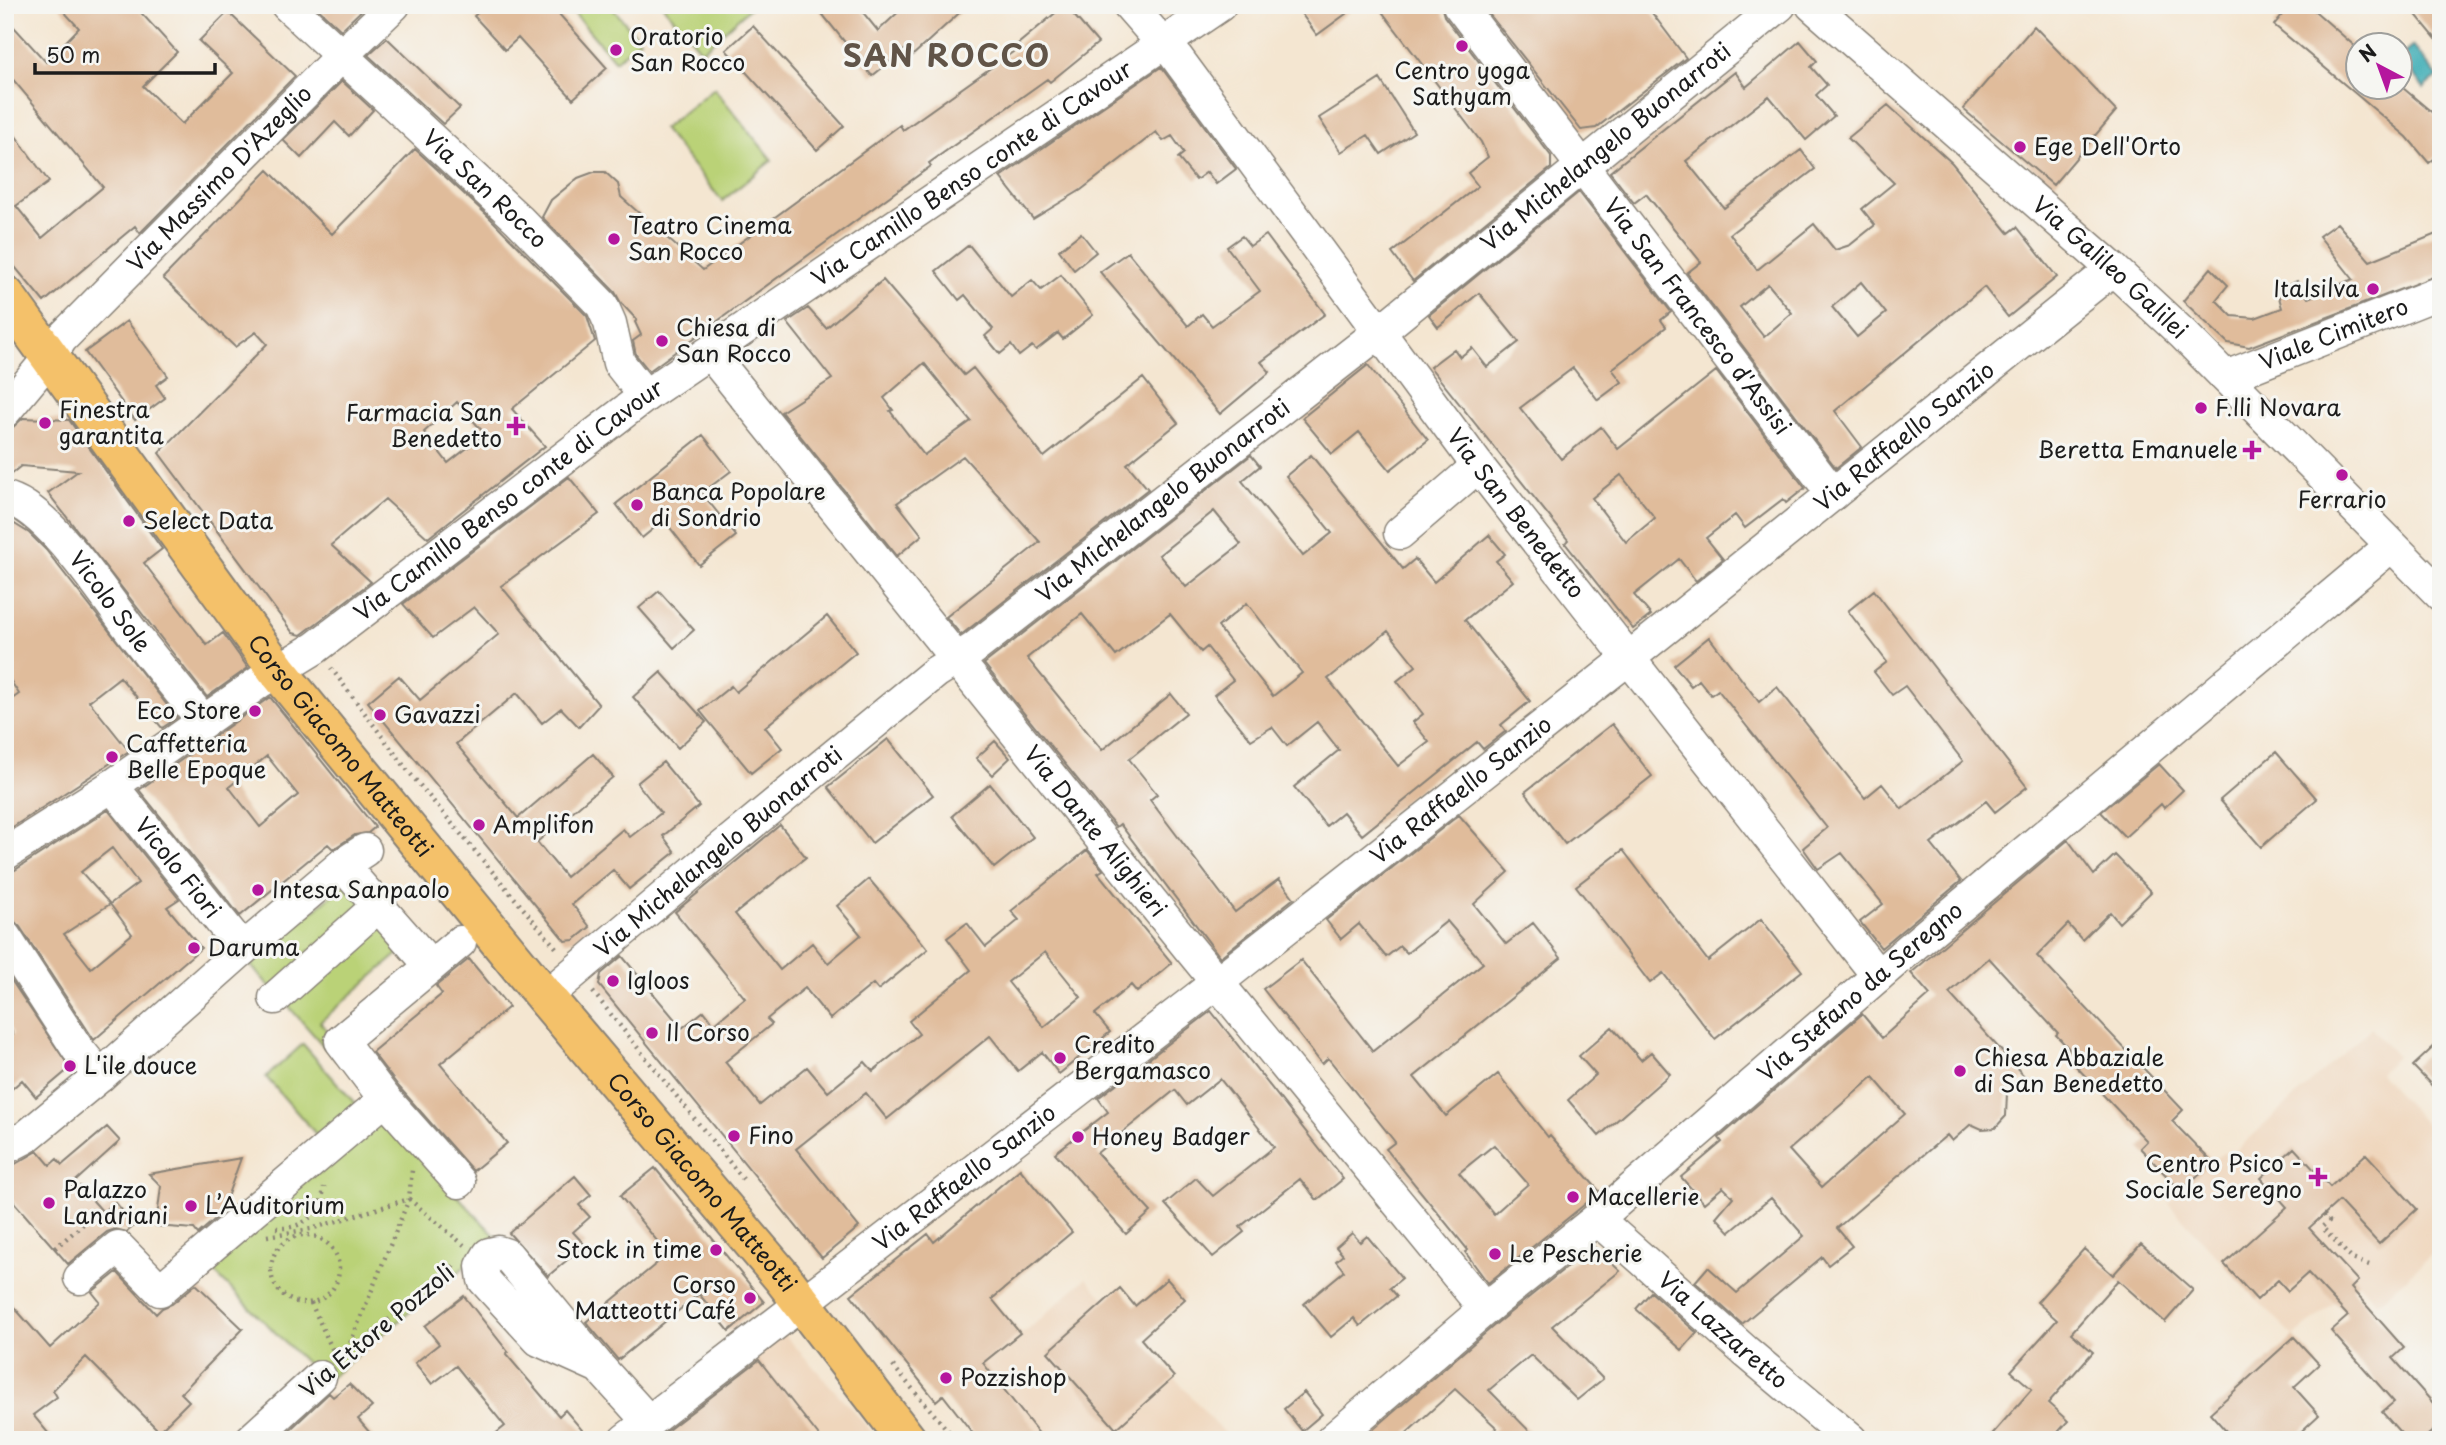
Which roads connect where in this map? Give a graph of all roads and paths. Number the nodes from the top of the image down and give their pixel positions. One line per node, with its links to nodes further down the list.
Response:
1 (287, 5): 9 (street, Via San Rocco)
2 (394, 5): 9 (street, Via Massimo D'Azeglio)
3 (1129, 5): 8 (street, Via San Benedetto)
4 (1220, 5): 8 (street, Via Camillo Benso conte di Cavour)
5 (1459, 5): 10 (street, Via San Francesco d'Assisi)
6 (1780, 5): 10 (street, Via Michelangelo Buonarroti)
7 (1812, 5): 11 (street, Via Galileo Galilei)
8 (1158, 36): 14 (street, Via San Benedetto); 15 (street, Via Camillo Benso conte di Cavour)
9 (342, 55): 16 (street, Via Massimo D'Azeglio); 18 (street, Via San Rocco)
10 (1583, 167): 14 (street, Via Michelangelo Buonarroti); 21 (street, Via San Francesco d'Assisi)
11 (2113, 269): 17 (street, Via Galileo Galilei); 21 (street, Via Raffaello Sanzio)
12 (2441, 292): 17 (street, Viale Cimitero)
13 (5, 295): 16 (main road, Corso Giacomo Matteotti)
14 (1378, 333): 20 (street, Via San Benedetto); 28 (street, Via Michelangelo Buonarroti)
15 (710, 353): 18 (street, Via Camillo Benso conte di Cavour); 28 (street, Via Dante Alighieri)
16 (50, 357): 19 (street); 29 (main road, Corso Giacomo Matteotti)
17 (2226, 377): 24 (street, Via Galileo Galilei)
18 (645, 396): 26 (street, Via Camillo Benso conte di Cavour)
19 (5, 411)
20 (1478, 466): 23 (street); 27 (street, Via San Benedetto)
21 (1833, 494): 27 (street, Via Raffaello Sanzio)
22 (5, 498): 30 (street, Vicolo Sole)
23 (1400, 533)
24 (2391, 546): 25 (street, Via Galileo Galilei); 39 (street, Via Stefano da Seregno)
25 (2441, 595)
26 (316, 648): 29 (street, Via Camillo Benso conte di Cavour); 38 (path)
27 (1629, 658): 39 (street, Via San Benedetto); 40 (street, Via Raffaello Sanzio)
28 (959, 659): 38 (street, Via Michelangelo Buonarroti); 40 (street, Via Dante Alighieri)
29 (277, 670): 30 (street, Via Camillo Benso conte di Cavour); 41 (main road, Corso Giacomo Matteotti)
30 (203, 721): 31 (street, Via Camillo Benso conte di Cavour)
31 (112, 786): 32 (street, Via Camillo Benso conte di Cavour); 36 (street, Vicolo Fiori)
32 (5, 854)
33 (378, 906): 36 (street); 37 (street); 42 (street)
34 (5, 937): 43 (street)
35 (460, 942): 37 (street)
36 (243, 949): 43 (street)
37 (431, 966): 44 (street)
38 (576, 970): 41 (street, Via Michelangelo Buonarroti); 47 (path)
39 (1878, 976): 52 (street, Via Stefano da Seregno)
40 (1217, 982): 59 (street, Via Raffaello Sanzio); 61 (street, Via Dante Alighieri)
41 (545, 997): 59 (main road, Corso Giacomo Matteotti)
42 (275, 998)
43 (100, 1076): 46 (street)
44 (385, 1099): 45 (street); 58 (street)
45 (417, 1133): 48 (street); 49 (path)
46 (5, 1148)
47 (744, 1180)
48 (459, 1182)
49 (409, 1199): 53 (path); 56 (path); 62 (path)
50 (94, 1214): 55 (path)
51 (2324, 1215): 57 (path)
52 (1597, 1219): 61 (street, Via Stefano da Seregno); 70 (street, Via Lazzaretto)
53 (288, 1233): 54 (path); 60 (path); 60 (path)
54 (264, 1237)
55 (54, 1248)
56 (480, 1253): 62 (path, Via Ettore Pozzoli); 65 (street)
57 (2372, 1266)
58 (80, 1278)
59 (801, 1302): 65 (street, Via Raffaello Sanzio); 67 (main road, Corso Giacomo Matteotti)
60 (311, 1303): 64 (path)
61 (1485, 1309): 69 (street, Via Stefano da Seregno)
62 (345, 1356): 64 (path, Via Ettore Pozzoli)
63 (888, 1361): 68 (path)
64 (329, 1369): 66 (street, Via Ettore Pozzoli)
65 (636, 1430)
66 (251, 1440)
67 (907, 1440)
68 (956, 1440)
69 (1332, 1440)
70 (1850, 1440)

